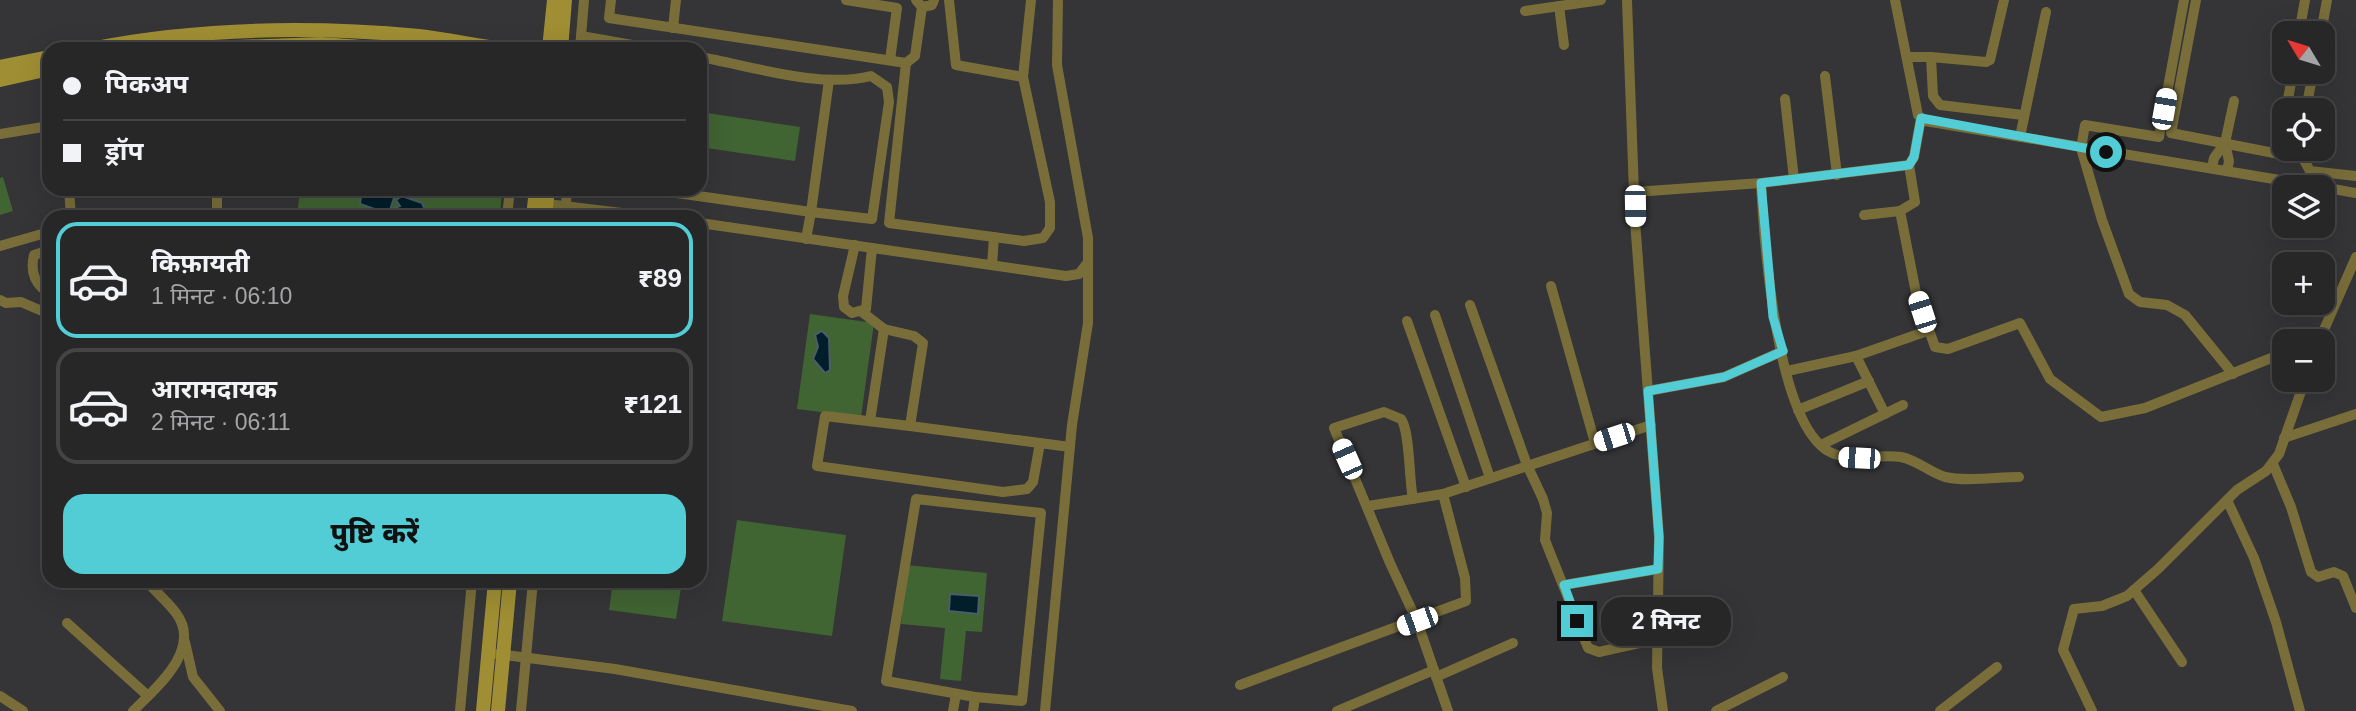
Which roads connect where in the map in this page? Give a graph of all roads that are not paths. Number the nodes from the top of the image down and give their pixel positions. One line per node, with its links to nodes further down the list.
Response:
1 (554, 0): 29 (street)
2 (565, 0): 30 (street)
3 (584, 0): 26 (street)
4 (611, 0): 25 (street)
5 (676, 0): 25 (street)
6 (846, 0): 38 (street)
7 (934, 0): 19 (street)
8 (948, 0): 43 (street)
9 (1031, 0): 43 (street)
10 (1058, 0): 86 (street)
11 (1601, 0): 20 (street)
12 (1627, 0): 66 (street)
13 (1895, 0): 34 (street)
14 (2004, 0): 35 (street)
15 (2184, 0): 54 (street)
16 (2196, 0): 53 (street)
17 (2305, 0): 23 (street)
18 (2327, 0): 24 (street)
19 (919, 4): 39 (street)
20 (1559, 6): 21 (street); 33 (street)
21 (1525, 11)
22 (2046, 12): 48 (street)
23 (2301, 21)
24 (2323, 21)
25 (673, 27): 38 (street)
26 (581, 36): 31 (street); 32 (street)
27 (135, 42): 28 (street)
28 (459, 42)
29 (550, 42)
30 (562, 42)
31 (581, 42)
32 (594, 42)
33 (1564, 45)
34 (1907, 57): 35 (street); 49 (street)
35 (1931, 57): 48 (street)
36 (42, 58): 40 (street)
37 (707, 58): 45 (street)
38 (890, 60): 39 (street)
39 (906, 63): 79 (street)
40 (0, 67)
41 (42, 71): 44 (street)
42 (1825, 76): 60 (street)
43 (1023, 77): 79 (street)
44 (0, 80)
45 (830, 80): 75 (street); 75 (street)
46 (1785, 99): 62 (street)
47 (2234, 101): 53 (street)
48 (2023, 114): 52 (street)
49 (1921, 118): 52 (street); 57 (street)
50 (42, 127): 51 (street)
51 (0, 134)
52 (2020, 137): 54 (street)
53 (2225, 143): 55 (street); 58 (street); 59 (street)
54 (2081, 148): 58 (street); 103 (street)
55 (2272, 153)
56 (2302, 161): 61 (street)
57 (1909, 165): 60 (street); 74 (street)
58 (2212, 169): 59 (street)
59 (2227, 171): 63 (street)
60 (1837, 175): 62 (street)
61 (2356, 176)
62 (1794, 179): 64 (street)
63 (2272, 179)
64 (1761, 183): 66 (street); 99 (street)
65 (2335, 189): 67 (street)
66 (1635, 192): 105 (street)
67 (2356, 193)
68 (567, 196): 71 (street)
69 (698, 196): 75 (street)
70 (547, 203): 71 (street)
71 (566, 206): 72 (street); 73 (street)
72 (566, 210)
73 (598, 210)
74 (1900, 211): 76 (street); 98 (street)
75 (811, 212): 80 (street)
76 (1864, 215)
77 (707, 224): 80 (street)
78 (42, 234): 82 (street)
79 (995, 237): 87 (street)
80 (806, 239): 81 (street)
81 (855, 245): 83 (street); 93 (street)
82 (0, 246)
83 (872, 248): 87 (street); 93 (street)
84 (42, 252): 89 (street)
85 (2356, 257): 97 (street)
86 (1088, 262): 87 (street); 118 (street)
87 (992, 265)
88 (1551, 286): 116 (street)
89 (42, 287)
90 (0, 300): 92 (street)
91 (1470, 305): 120 (street)
92 (42, 311)
93 (862, 312): 96 (street)
94 (1435, 315): 122 (street)
95 (1407, 321): 123 (street)
96 (884, 329): 111 (street); 113 (street)
97 (2324, 329)
98 (1927, 331): 100 (street); 103 (street)
99 (1783, 351): 102 (street); 105 (street)
100 (1856, 356): 102 (street); 104 (street)
101 (2272, 358): 103 (street)
102 (1787, 371): 108 (street)
103 (2233, 374)
104 (1868, 381): 108 (street); 109 (street)
105 (1648, 391): 112 (street)
106 (2301, 392): 114 (street)
107 (1903, 405): 109 (street)
108 (1798, 410): 117 (street)
109 (1885, 414): 117 (street)
110 (2356, 414): 114 (street)
111 (870, 421): 113 (street); 115 (street)
112 (1651, 425): 116 (street); 128 (street)
113 (910, 426): 115 (street)
114 (2284, 438): 119 (street)
115 (1040, 443): 118 (street)
116 (1595, 443): 120 (street)
117 (1821, 446): 121 (street)
118 (1070, 447): 163 (street)
119 (2273, 464): 126 (street); 136 (street)
120 (1527, 465): 122 (street); 129 (street)
121 (2019, 477)
122 (1490, 478): 123 (street)
123 (1465, 487): 124 (street)
124 (1443, 494): 125 (street); 137 (street)
125 (1413, 499): 127 (street); 127 (street)
126 (2227, 499): 135 (street); 170 (street)
127 (1368, 506): 137 (street)
128 (1658, 569): 129 (street); 140 (street)
129 (1564, 585): 140 (street)
130 (153, 588): 139 (street)
131 (471, 588): 156 (street)
132 (495, 588): 142 (street)
133 (509, 588): 142 (street)
134 (532, 588): 143 (street)
135 (2134, 590): 144 (street); 169 (street)
136 (2356, 608)
137 (1417, 621): 146 (street); 148 (street)
138 (67, 623): 151 (street)
139 (183, 635): 151 (street); 155 (street)
140 (1657, 639): 166 (street)
141 (1513, 643): 146 (street)
142 (496, 654): 143 (street); 157 (street); 158 (street)
143 (526, 657): 159 (street); 160 (street)
144 (2182, 662)
145 (1997, 667): 168 (street)
146 (1435, 673): 164 (street); 165 (street)
147 (1783, 677): 167 (street)
148 (1240, 685)
149 (956, 694): 152 (street); 152 (street); 161 (street)
150 (0, 696): 153 (street)
151 (148, 696): 154 (street)
152 (975, 697): 162 (street)
153 (23, 711)
154 (134, 711)
155 (220, 711)
156 (460, 711)
157 (483, 711)
158 (498, 711)
159 (521, 711)
160 (852, 711)
161 (953, 711)
162 (973, 711)
163 (1045, 711)
164 (1337, 711)
165 (1448, 711)
166 (1663, 711)
167 (1716, 711)
168 (1940, 711)
169 (2092, 711)
170 (2300, 711)

